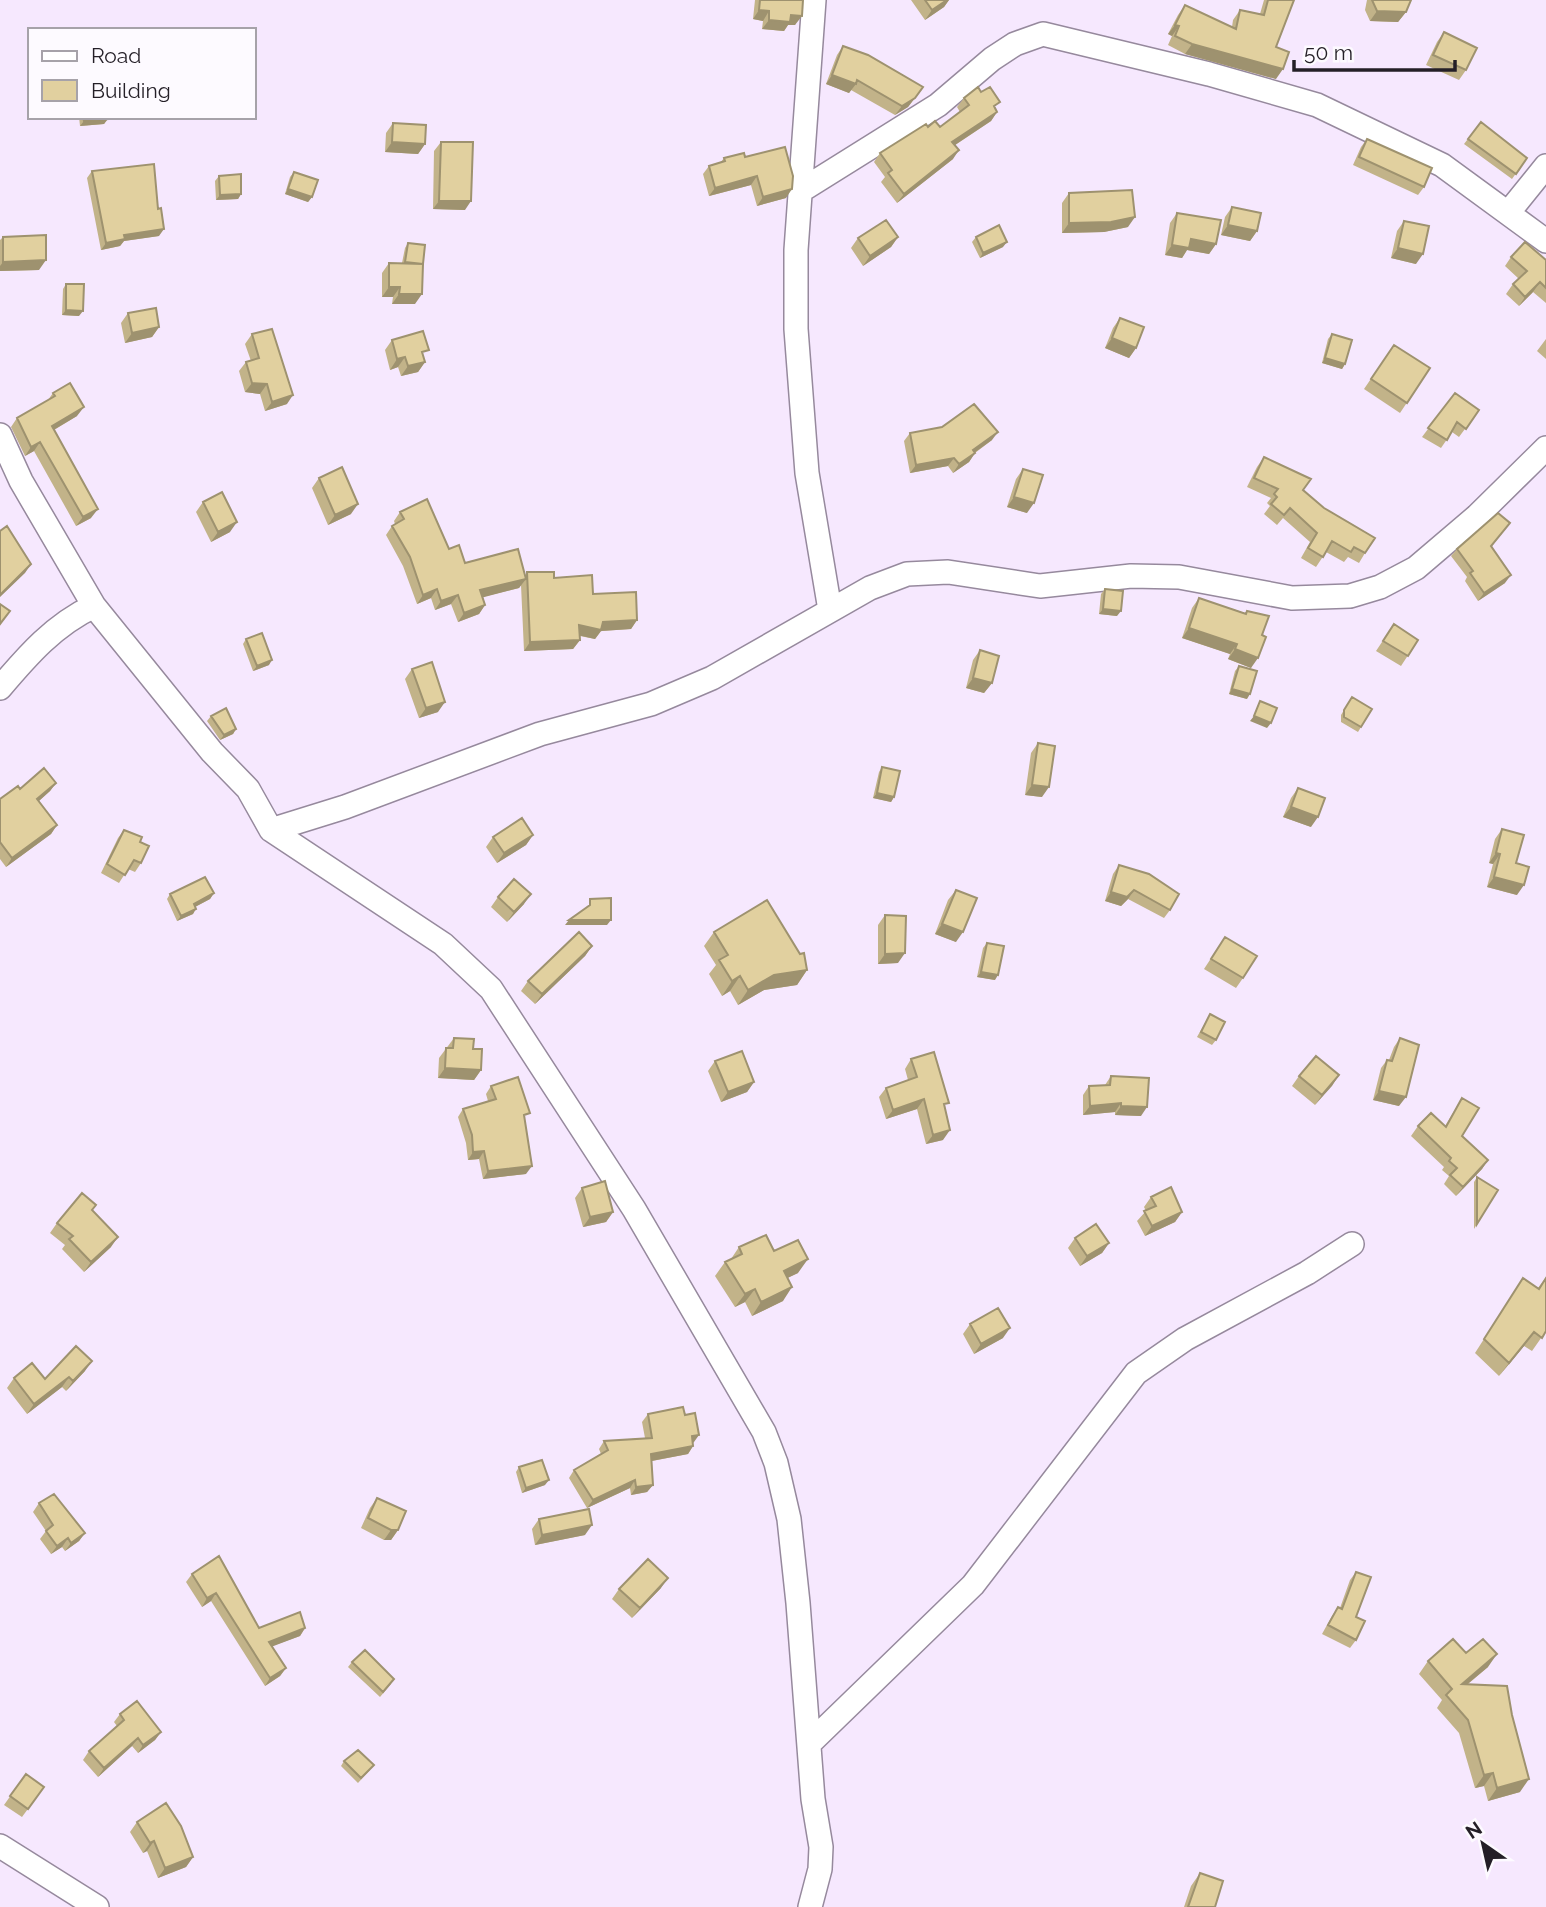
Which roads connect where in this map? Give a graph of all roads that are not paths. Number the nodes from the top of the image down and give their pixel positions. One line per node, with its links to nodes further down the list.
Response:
1 (814, 0): 3 (street)
2 (1546, 166): 4 (street)
3 (802, 190): 4 (street); 9 (street)
4 (1507, 213): 5 (street)
5 (1546, 241)
6 (0, 435): 8 (street)
7 (1546, 448): 9 (street)
8 (94, 606): 10 (street); 11 (street)
9 (830, 610): 11 (street)
10 (0, 688)
11 (271, 830): 13 (street)
12 (1352, 1244): 13 (street)
13 (809, 1744): 16 (street)
14 (0, 1846): 15 (street)
15 (97, 1907)
16 (810, 1907)

